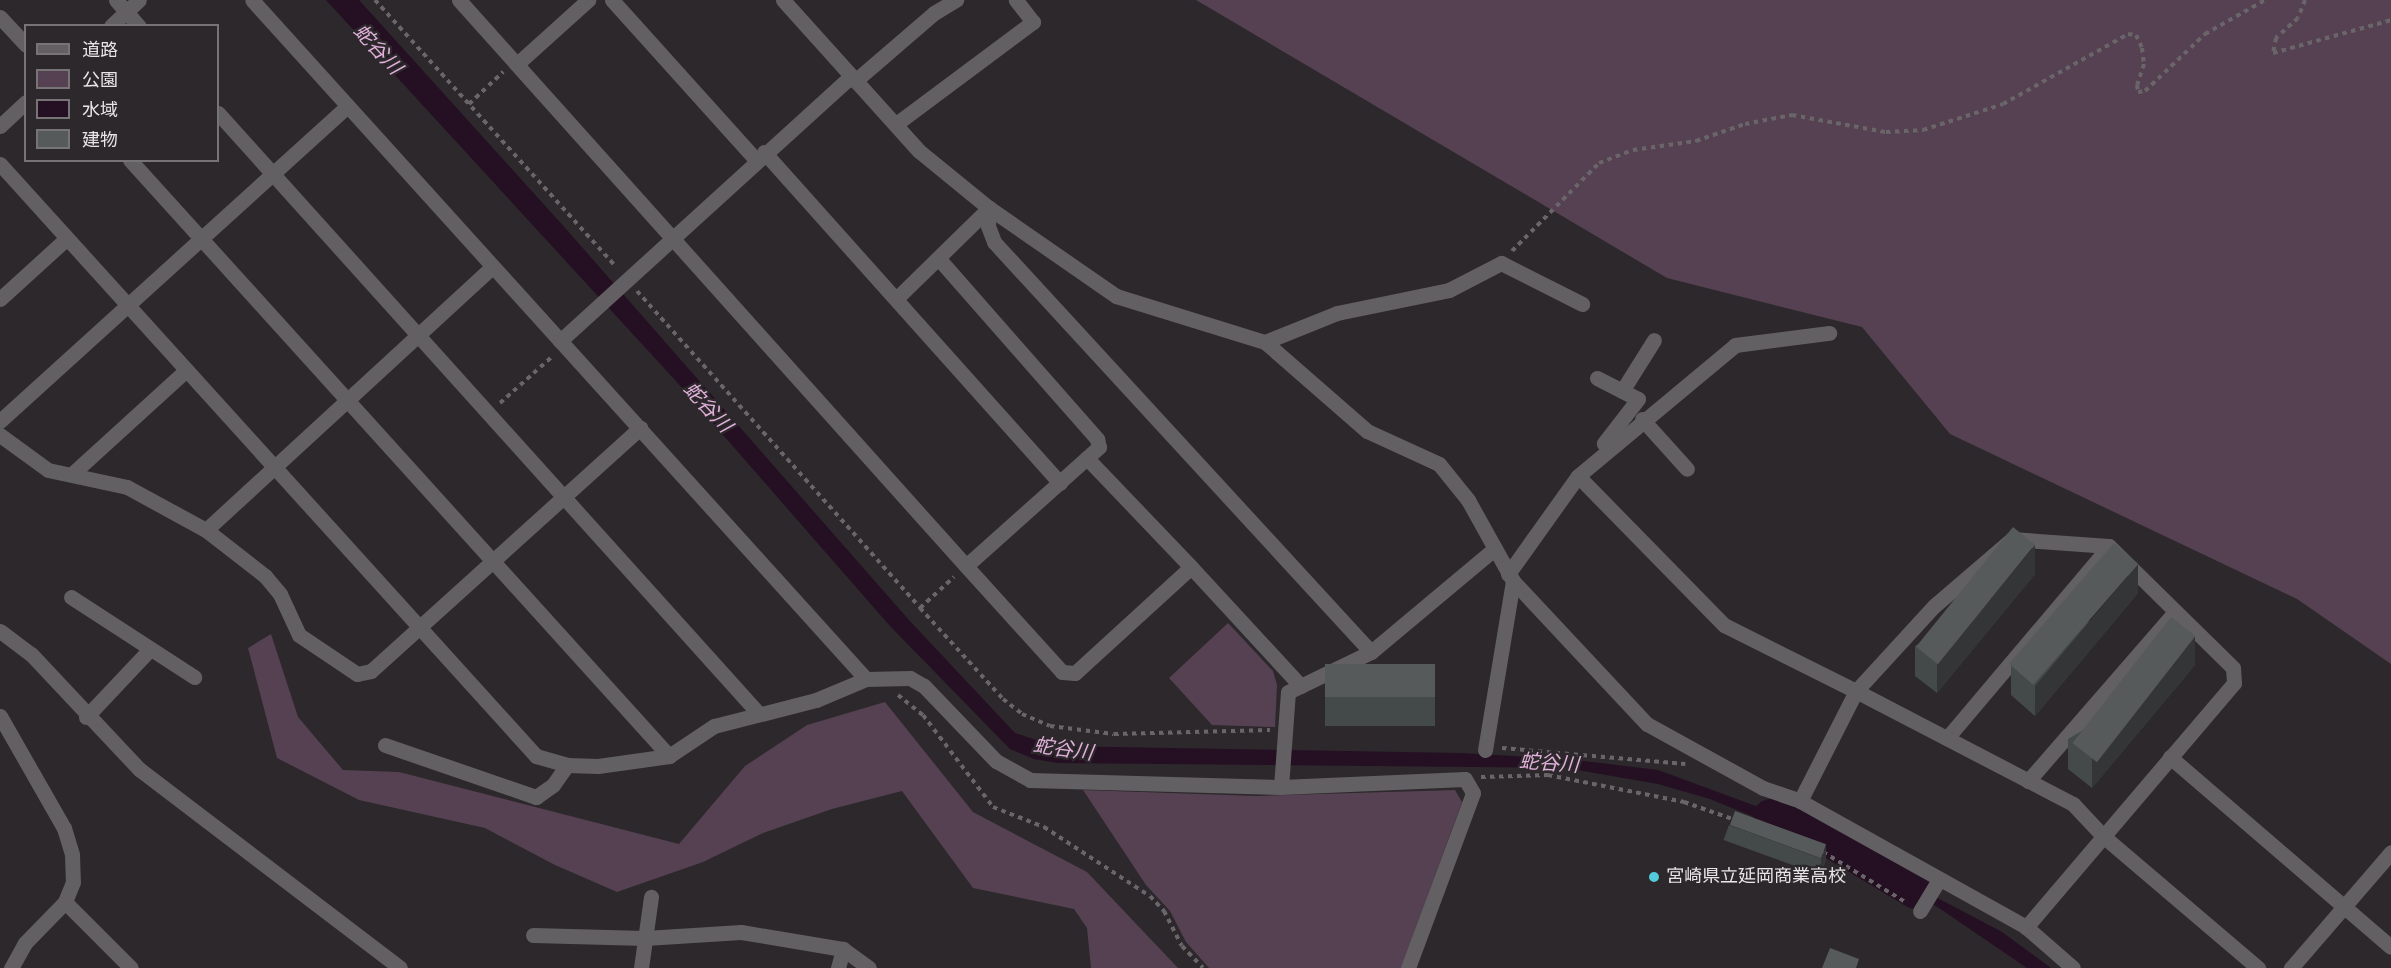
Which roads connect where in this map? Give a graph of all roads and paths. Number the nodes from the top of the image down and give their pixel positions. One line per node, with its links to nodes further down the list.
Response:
1 (140, 0): 12 (street)
2 (252, 0): 22 (street)
3 (375, 0): 21 (path)
4 (459, 0): 18 (street)
5 (588, 0): 18 (street)
6 (612, 0): 26 (street)
7 (783, 0): 19 (street)
8 (956, 0): 19 (street)
9 (1016, 0): 24 (street)
10 (2265, 0): 35 (path)
11 (2305, 0): 14 (path)
12 (122, 6): 15 (street); 16 (street)
13 (0, 17): 17 (street)
14 (2391, 20)
15 (112, 24)
16 (137, 24)
17 (24, 43)
18 (516, 63): 21 (path); 31 (street)
19 (853, 78): 24 (street); 26 (street)
20 (24, 104): 25 (street)
21 (469, 104): 37 (path)
22 (347, 105): 29 (street); 36 (street)
23 (219, 114): 29 (street)
24 (896, 124): 30 (street)
25 (0, 126)
26 (760, 156): 31 (street); 38 (street)
27 (132, 162): 32 (street)
28 (0, 164): 33 (street)
29 (273, 174): 32 (street); 43 (street)
30 (989, 208): 34 (street); 45 (street); 76 (street)
31 (672, 237): 37 (street); 67 (street)
32 (200, 238): 40 (street); 50 (street)
33 (66, 239): 39 (street); 40 (street)
34 (939, 260): 38 (street); 56 (street)
35 (1500, 263): 41 (street); 45 (street)
36 (492, 267): 43 (street); 46 (street)
37 (624, 280): 46 (street); 71 (path)
38 (897, 298): 61 (street)
39 (0, 299)
40 (127, 302): 47 (street); 53 (street)
41 (1582, 304)
42 (1829, 333): 52 (street)
43 (418, 334): 50 (street); 51 (street)
44 (1654, 340): 49 (street)
45 (1266, 342): 65 (street)
46 (562, 343): 51 (path); 54 (street)
47 (185, 371): 57 (street); 60 (street)
48 (1597, 378): 49 (street)
49 (1622, 392): 59 (street)
50 (346, 401): 57 (street); 66 (street)
51 (489, 414): 62 (street)
52 (1642, 419): 58 (street); 59 (street)
53 (0, 421)
54 (640, 428): 62 (street); 78 (street)
55 (0, 435): 60 (street)
56 (1088, 458): 61 (street); 68 (street)
57 (272, 467): 63 (street); 73 (street)
58 (1687, 469)
59 (1582, 471): 69 (street); 80 (street)
60 (72, 474): 63 (street)
61 (1060, 483): 67 (street)
62 (563, 498): 66 (street); 81 (street)
63 (206, 530): 73 (street)
64 (2109, 546): 72 (street); 80 (street); 85 (street)
65 (1493, 550): 69 (street); 76 (street)
66 (492, 563): 73 (street); 88 (street)
67 (966, 566): 68 (street); 71 (path)
68 (1191, 567): 79 (street)
69 (1511, 577): 87 (street); 90 (street)
70 (71, 597): 75 (street)
71 (920, 608): 84 (path)
72 (2174, 613): 89 (street); 92 (street)
73 (419, 629): 91 (street)
74 (0, 631): 83 (street)
75 (150, 649): 77 (street); 83 (street)
76 (1371, 652): 79 (street)
77 (194, 677)
78 (873, 679): 81 (street); 93 (street); 116 (path)
79 (1301, 686): 84 (street)
80 (1856, 691): 85 (street); 95 (street)
81 (759, 714): 88 (street)
82 (0, 716): 102 (street)
83 (86, 717): 112 (street)
84 (1286, 730): 93 (street)
85 (1947, 738): 92 (street)
86 (385, 745): 91 (street)
87 (1486, 748): 90 (path)
88 (669, 756): 91 (street)
89 (2170, 758): 97 (street); 103 (street)
90 (1712, 760): 95 (street)
91 (567, 765)
92 (2028, 781): 97 (street)
93 (1283, 782): 94 (street)
94 (1468, 785): 96 (path); 117 (street)
95 (1800, 801): 100 (street)
96 (1743, 822)
97 (2103, 836): 105 (street); 119 (street)
98 (1820, 851): 104 (path)
99 (2391, 852): 103 (street)
100 (1938, 880): 104 (street); 105 (street)
101 (651, 897): 107 (street)
102 (65, 902): 110 (street); 111 (street)
103 (2344, 907): 108 (street); 120 (street)
104 (1921, 908)
105 (2026, 927): 118 (street)
106 (533, 935): 107 (street)
107 (645, 938): 109 (street); 113 (street)
108 (2391, 947)
109 (843, 949): 114 (street); 115 (street)
110 (11, 968)
111 (131, 968)
112 (400, 968)
113 (641, 968)
114 (838, 968)
115 (869, 968)
116 (1203, 968)
117 (1408, 968)
118 (2073, 968)
119 (2258, 968)
120 (2291, 968)

